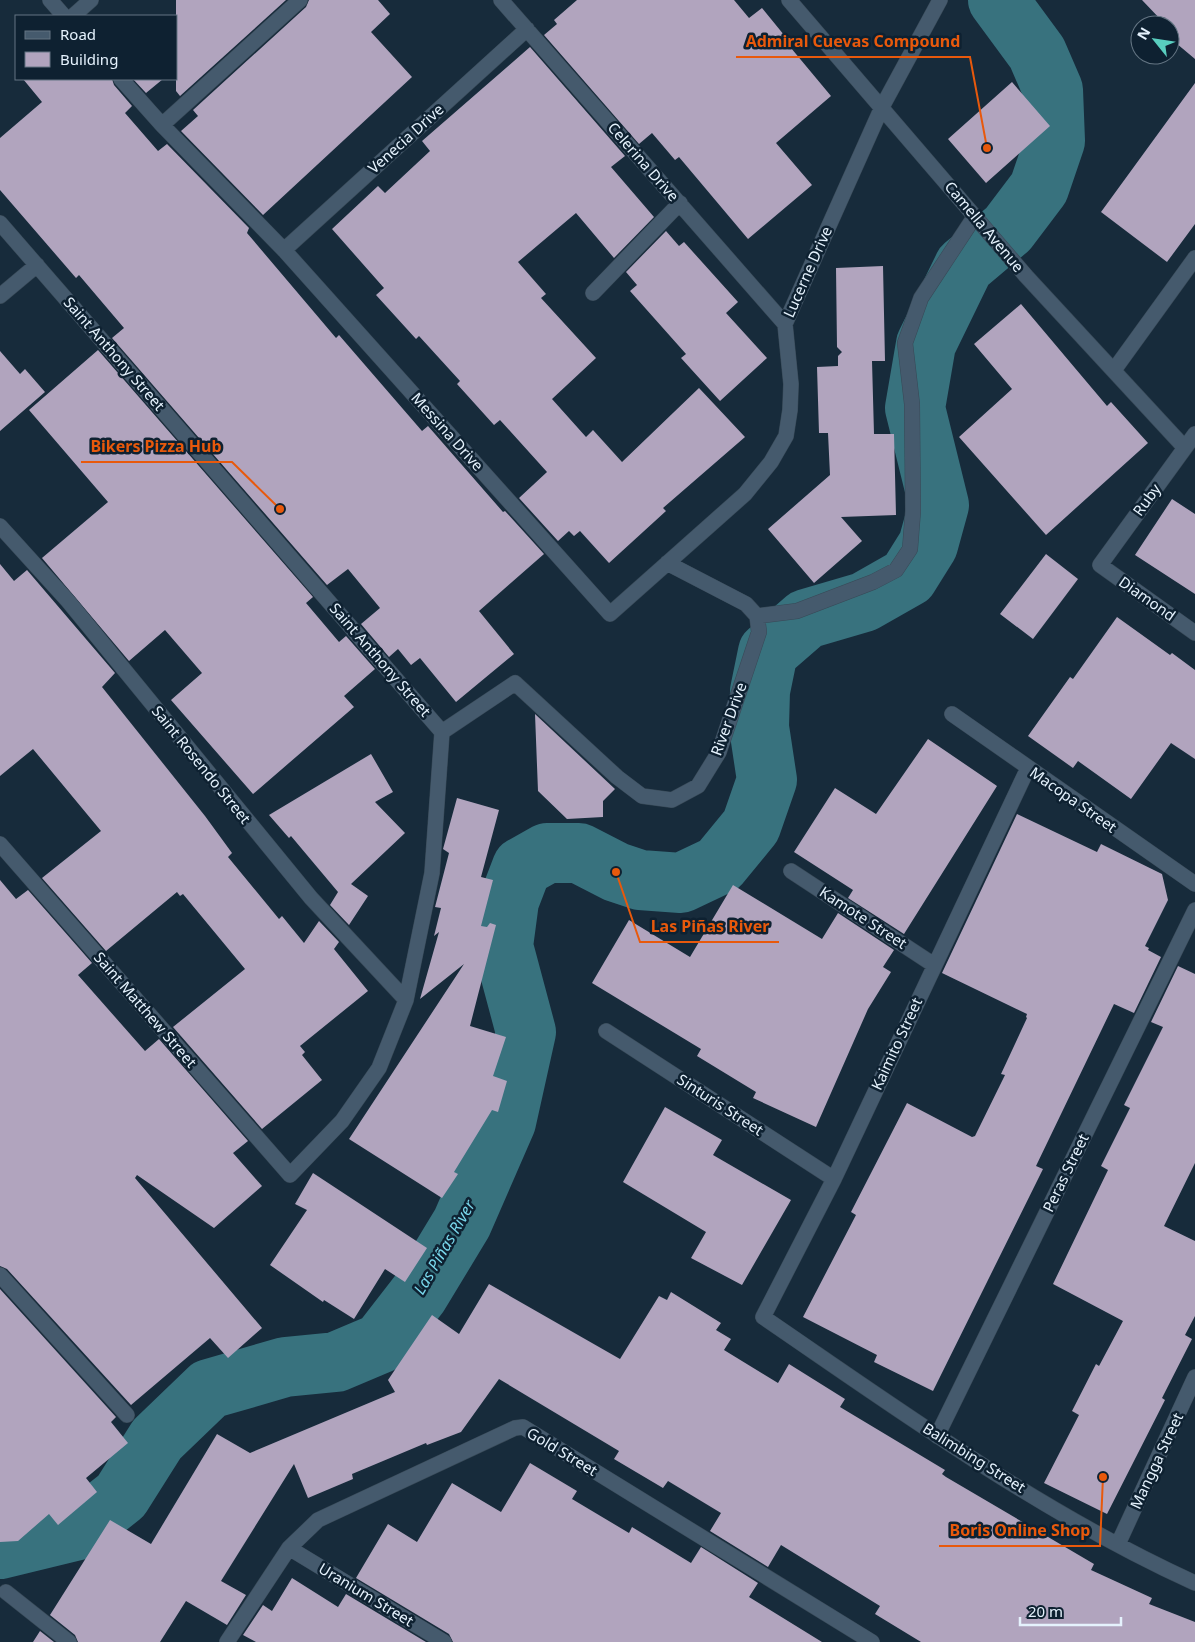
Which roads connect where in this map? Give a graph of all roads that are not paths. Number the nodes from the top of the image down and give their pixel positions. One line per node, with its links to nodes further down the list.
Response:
1 (50, 0): 7 (street)
2 (91, 0): 8 (street)
3 (300, 0): 12 (street)
4 (501, 0): 9 (street, Celerina Drive)
5 (789, 0): 11 (street, Camella Avenue)
6 (940, 0): 11 (street, Lucerne Drive)
7 (63, 15)
8 (74, 15)
9 (527, 29): 13 (street, Celerina Drive); 16 (street, Venecia Drive)
10 (122, 80): 12 (street, Messina Drive)
11 (882, 107): 14 (street, Camella Avenue); 21 (street, Lucerne Drive)
12 (162, 125): 16 (street, Messina Drive)
13 (680, 203): 19 (street); 21 (street, Celerina Drive)
14 (980, 221): 22 (street, Camella Avenue); 29 (street)
15 (0, 223): 18 (street, Saint Anthony Street)
16 (284, 250): 28 (street, Messina Drive)
17 (1195, 258): 22 (street)
18 (37, 265): 20 (street); 32 (street, Saint Anthony Street)
19 (593, 292)
20 (0, 296)
21 (785, 324): 26 (street, Lucerne Drive)
22 (1114, 370): 24 (street, Camella Avenue)
23 (1195, 434): 24 (street, Ruby)
24 (1185, 448): 27 (street, Ruby)
25 (0, 526): 39 (street, Saint Rosendo Street)
26 (667, 563): 28 (street, Lucerne Drive); 29 (street)
27 (1100, 565): 30 (street, Diamond)
28 (610, 614)
29 (756, 616): 32 (street, River Drive)
30 (1195, 633)
31 (952, 714): 33 (street, Macopa Street)
32 (442, 732): 39 (street)
33 (1028, 768): 36 (street, Macopa Street); 38 (street, Kaimito Street)
34 (0, 844): 39 (street, Saint Matthew Street)
35 (791, 871): 38 (street, Kamote Street)
36 (1195, 884)
37 (1195, 910): 46 (street, Peras Street)
38 (934, 965): 41 (street, Kaimito Street)
39 (406, 1000)
40 (606, 1031): 41 (street, Sinturis Street)
41 (834, 1179): 43 (street, Kaimito Street)
42 (0, 1275): 45 (street)
43 (763, 1317): 46 (street, Balimbing Street)
44 (1195, 1378): 47 (street, Mangga Street)
45 (127, 1415)
46 (937, 1436): 47 (street, Balimbing Street)
47 (1118, 1544): 49 (street, Balimbing Street)
48 (289, 1548): 52 (street, Gold Street); 53 (street, Uranium Street); 54 (street, Gold Street)
49 (1195, 1583)
50 (6, 1592): 51 (street)
51 (69, 1642)
52 (227, 1642)
53 (444, 1642)
54 (872, 1642)

